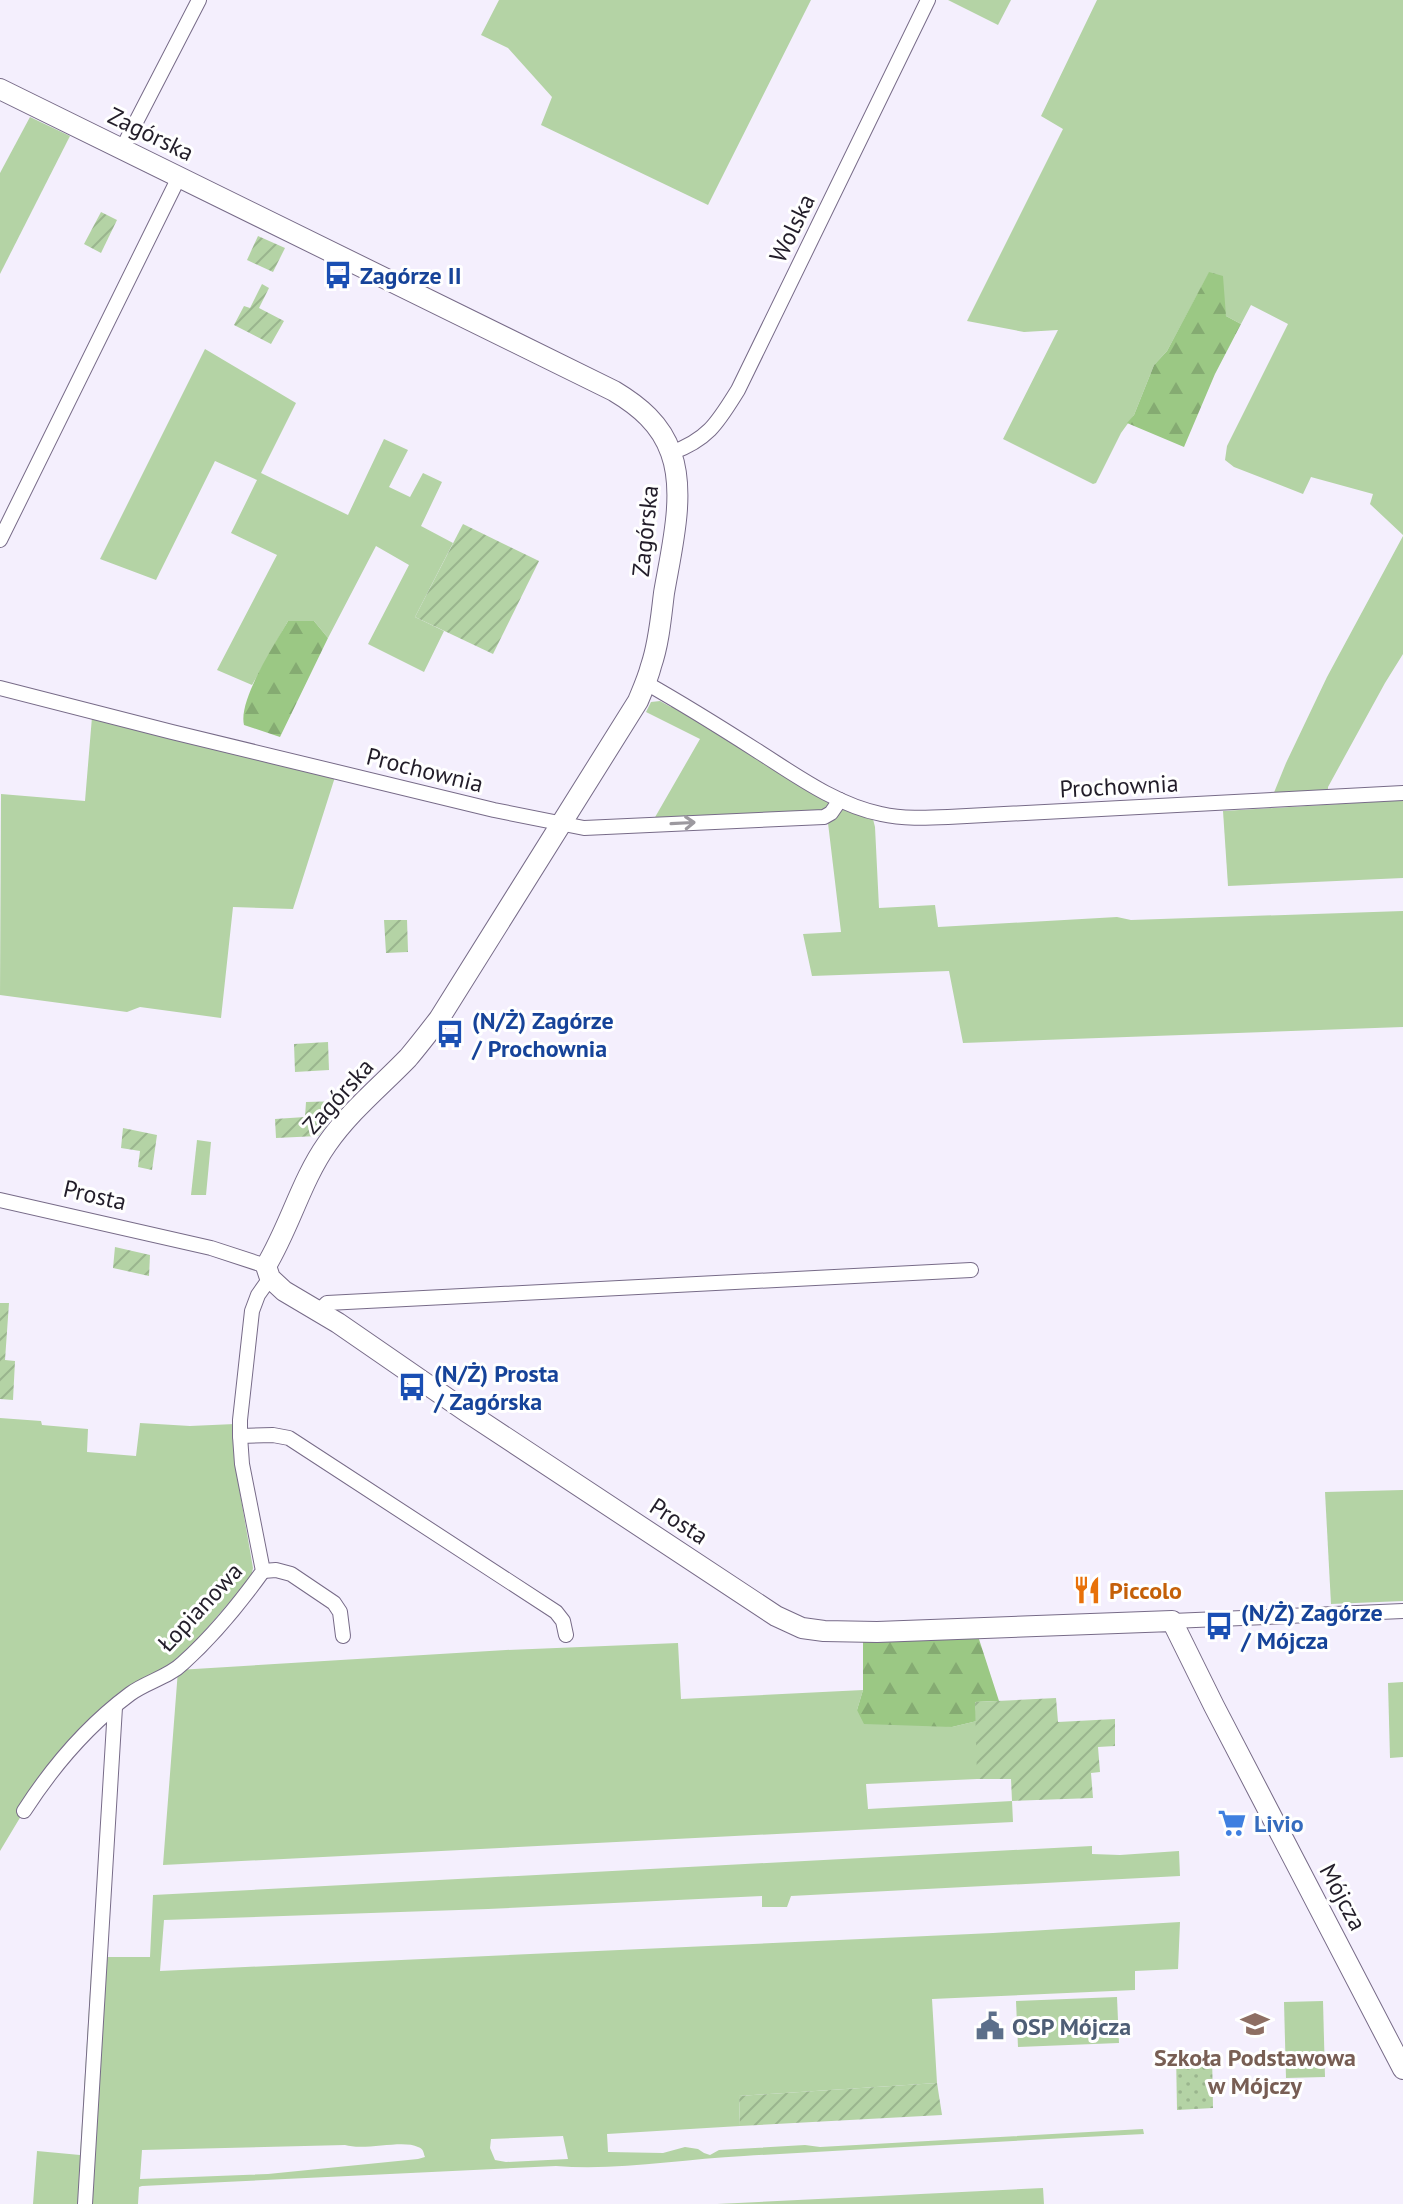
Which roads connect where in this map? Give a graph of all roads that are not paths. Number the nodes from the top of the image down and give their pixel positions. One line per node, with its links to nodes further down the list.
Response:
1 (199, 0): 4 (street)
2 (928, 0): 6 (street, Wolska)
3 (0, 89): 4 (street, Zagórska)
4 (122, 149): 5 (street, Zagórska)
5 (179, 177): 6 (street, Zagórska); 7 (street)
6 (671, 453): 8 (street, Zagórska)
7 (0, 540)
8 (646, 683): 11 (street, Prochownia); 12 (street, Zagórska)
9 (0, 688): 12 (street, Prochownia)
10 (1403, 793): 11 (street, Prochownia)
11 (840, 800): 12 (street, Prochownia, one-way to 11)
12 (562, 823): 15 (street, Zagórska)
13 (0, 1200): 15 (street, Prosta)
14 (971, 1270): 16 (street)
15 (268, 1272): 16 (street, Prosta); 17 (street, Łopianowa)
16 (319, 1311): 20 (street, Prosta)
17 (240, 1436): 18 (street, Łopianowa); 21 (street)
18 (263, 1571): 22 (street); 23 (street, Łopianowa)
19 (1403, 1611): 20 (street, Prosta)
20 (1172, 1621): 25 (street, Mójcza)
21 (566, 1635)
22 (343, 1636)
23 (115, 1707): 24 (street, Łopianowa); 26 (street)
24 (24, 1811)
25 (1403, 2069)
26 (85, 2204)

